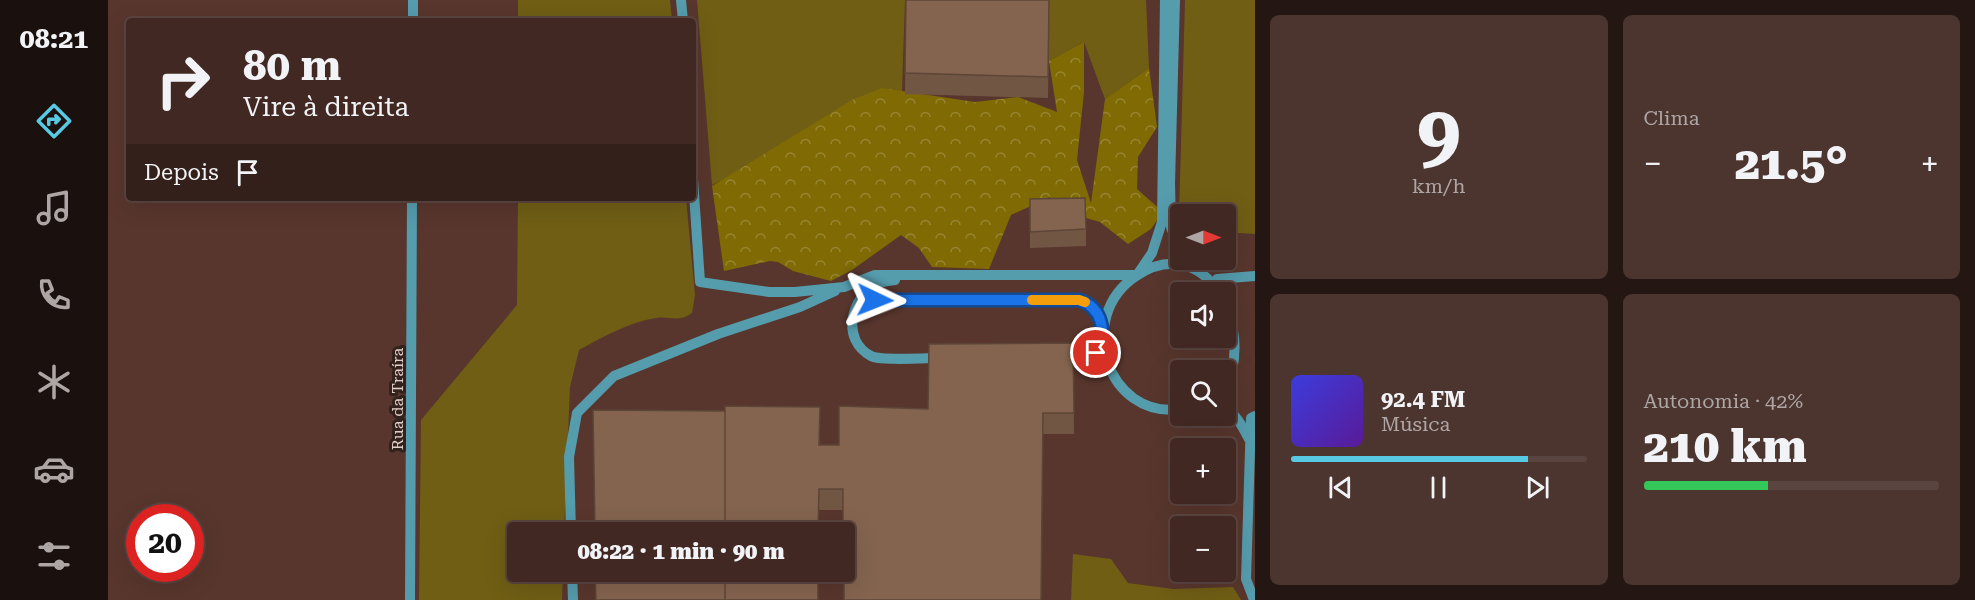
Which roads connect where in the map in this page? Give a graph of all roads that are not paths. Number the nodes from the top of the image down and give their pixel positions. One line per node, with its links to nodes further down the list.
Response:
1 (413, 0): 5 (street)
2 (681, 0): 6 (street)
3 (1165, 0): 13 (street)
4 (1174, 0): 9 (street)
5 (413, 18)
6 (683, 18)
7 (412, 201): 30 (street, Rua da Traíra)
8 (695, 201): 17 (street)
9 (1171, 204)
10 (1202, 270): 11 (street)
11 (1205, 272): 13 (street); 15 (street)
12 (943, 275): 13 (street); 17 (street); 18 (street)
13 (1137, 275): 19 (street)
14 (1255, 276): 15 (street)
15 (1216, 279): 16 (street)
16 (1220, 282)
17 (844, 287): 28 (street)
18 (858, 304): 19 (street); 21 (street)
19 (1102, 333): 22 (street); 24 (street)
20 (1245, 356): 23 (street)
21 (957, 358)
22 (1055, 358)
23 (1236, 376)
24 (1170, 410)
25 (1255, 416): 27 (street)
26 (1236, 418): 27 (street)
27 (1250, 441): 32 (street)
28 (571, 522)
29 (572, 582): 31 (street)
30 (410, 600)
31 (573, 600)
32 (1254, 600)

